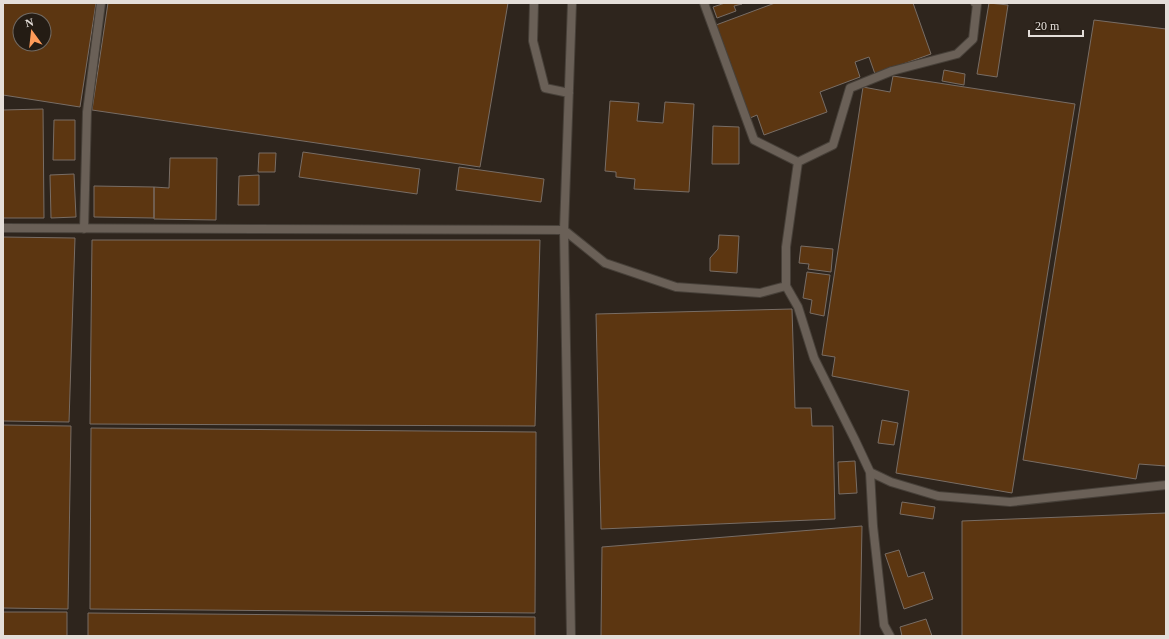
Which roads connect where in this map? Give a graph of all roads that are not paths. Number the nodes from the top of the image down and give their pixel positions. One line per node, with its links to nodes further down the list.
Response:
1 (101, 3): 9 (lane)
2 (534, 3): 6 (lane)
3 (572, 3): 6 (lane)
4 (704, 3): 7 (lane)
5 (975, 3): 7 (lane)
6 (569, 93): 10 (lane)
7 (798, 162): 11 (lane)
8 (3, 228): 9 (lane)
9 (84, 229): 10 (lane)
10 (564, 230): 11 (lane); 14 (lane)
11 (786, 286): 12 (lane)
12 (870, 472): 13 (lane); 15 (lane)
13 (1166, 485)
14 (571, 636)
15 (890, 636)

